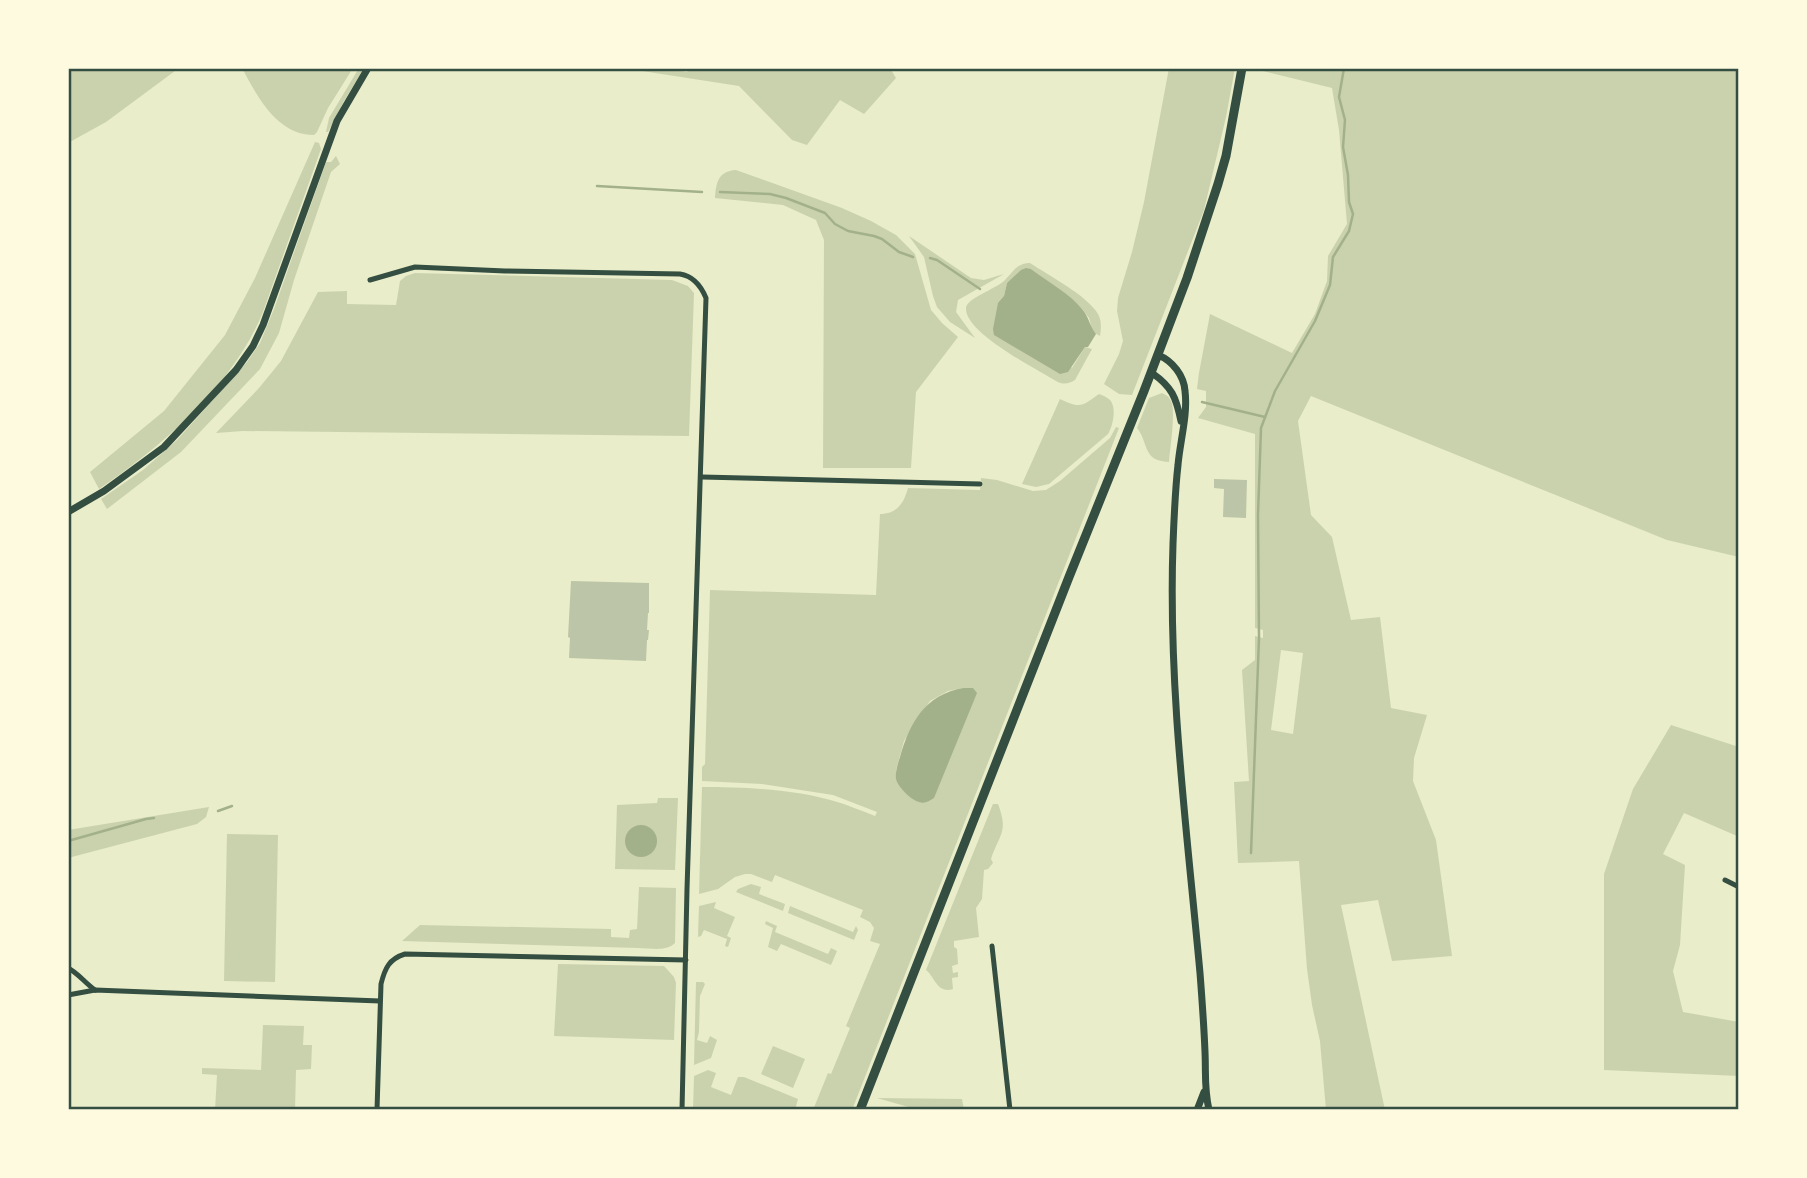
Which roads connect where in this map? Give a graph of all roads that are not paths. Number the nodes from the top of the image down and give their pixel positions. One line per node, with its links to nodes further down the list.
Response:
1 (368, 68): 9 (street)
2 (1242, 68): 4 (main road)
3 (370, 280): 7 (street)
4 (1158, 355): 5 (main road); 6 (street)
5 (1152, 373): 6 (street); 21 (main road)
6 (1183, 428): 18 (street)
7 (702, 477): 8 (street); 13 (street)
8 (980, 484)
9 (68, 512)
10 (1725, 880): 11 (street)
11 (1739, 887)
12 (992, 946): 22 (street)
13 (686, 960): 17 (street); 20 (street)
14 (68, 968): 15 (street)
15 (94, 990): 16 (street); 17 (street)
16 (68, 995)
17 (380, 1001): 19 (street)
18 (1205, 1091): 23 (street); 24 (street)
19 (377, 1110)
20 (682, 1110)
21 (860, 1110)
22 (1010, 1110)
23 (1197, 1110)
24 (1209, 1110)

